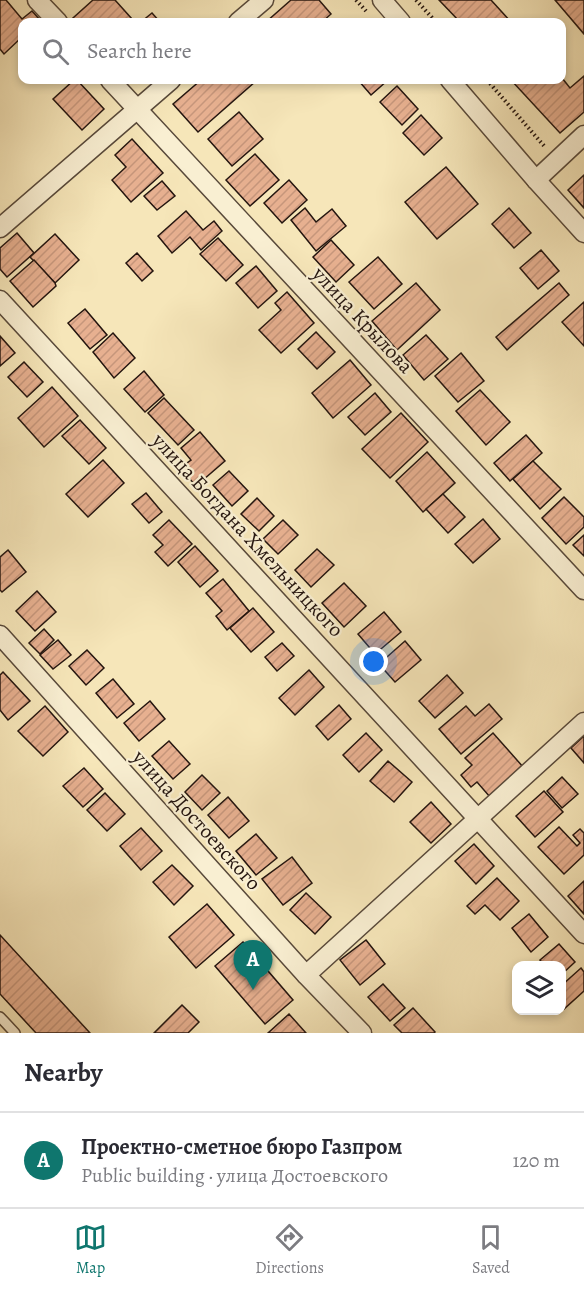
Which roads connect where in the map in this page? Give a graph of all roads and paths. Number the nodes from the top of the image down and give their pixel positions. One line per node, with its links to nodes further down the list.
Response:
1 (37, 0): 5 (street)
2 (264, 0): 6 (street)
3 (382, 0): 7 (street)
4 (416, 0): 8 (path)
5 (54, 18)
6 (243, 18)
7 (398, 18)
8 (432, 18)
9 (114, 84): 13 (street, улица Крылова)
10 (166, 84): 13 (street)
11 (454, 84): 15 (street)
12 (491, 84): 15 (path)
13 (137, 109): 16 (street); 19 (street, улица Крылова)
14 (584, 135): 15 (street)
15 (542, 174): 17 (street)
16 (0, 228)
17 (584, 233)
18 (0, 300): 22 (street, улица Богдана Хмельницкого)
19 (584, 590)
20 (0, 635): 24 (street, улица Достоевского)
21 (584, 722): 22 (street)
22 (479, 819): 23 (street, улица Богдана Хмельницкого); 24 (street)
23 (584, 934)
24 (306, 975): 27 (street, улица Достоевского)
25 (0, 1017): 26 (lane)
26 (15, 1033)
27 (362, 1033)

